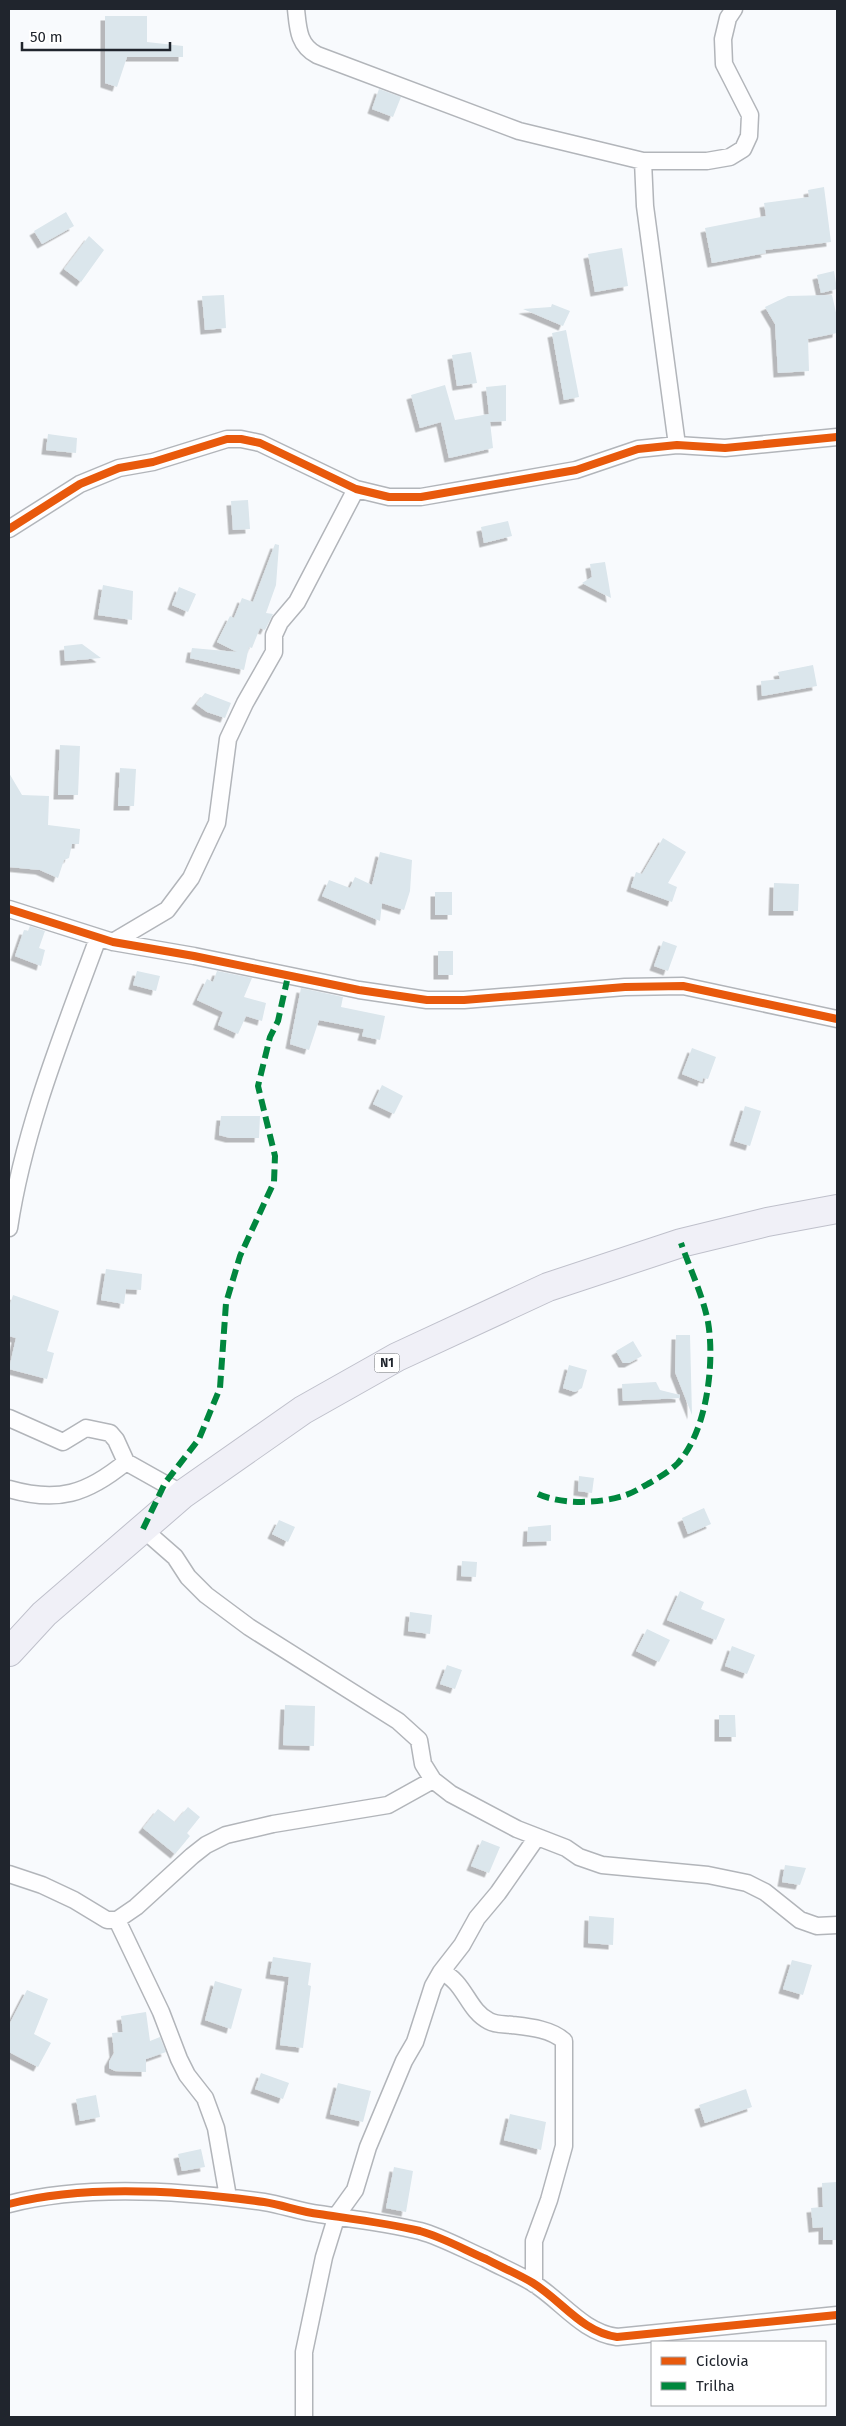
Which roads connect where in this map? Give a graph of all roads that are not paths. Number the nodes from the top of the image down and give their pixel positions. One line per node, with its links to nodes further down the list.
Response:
1 (296, 9): 3 (street)
2 (734, 9): 3 (street)
3 (644, 161): 5 (street)
4 (837, 437): 5 (street)
5 (677, 445): 6 (street)
6 (356, 489): 7 (street); 9 (street)
7 (9, 529)
8 (9, 909): 9 (street)
9 (106, 940): 10 (street); 12 (street)
10 (837, 1019)
11 (837, 1209): 16 (highway, N1)
12 (9, 1228)
13 (9, 1418): 14 (street)
14 (126, 1462): 15 (street); 16 (street)
15 (9, 1490)
16 (183, 1494): 17 (highway, N1)
17 (143, 1529): 18 (highway, N1); 19 (street)
18 (9, 1652)
19 (433, 1780): 20 (street); 22 (street)
20 (537, 1837): 23 (street); 24 (street)
21 (9, 1874): 22 (street)
22 (117, 1920): 25 (street)
23 (837, 1925)
24 (441, 1972): 27 (street); 28 (street)
25 (228, 2197): 26 (street); 27 (street)
26 (9, 2204)
27 (337, 2216): 28 (street); 30 (street)
28 (534, 2284): 29 (street)
29 (837, 2315)
30 (304, 2417)

